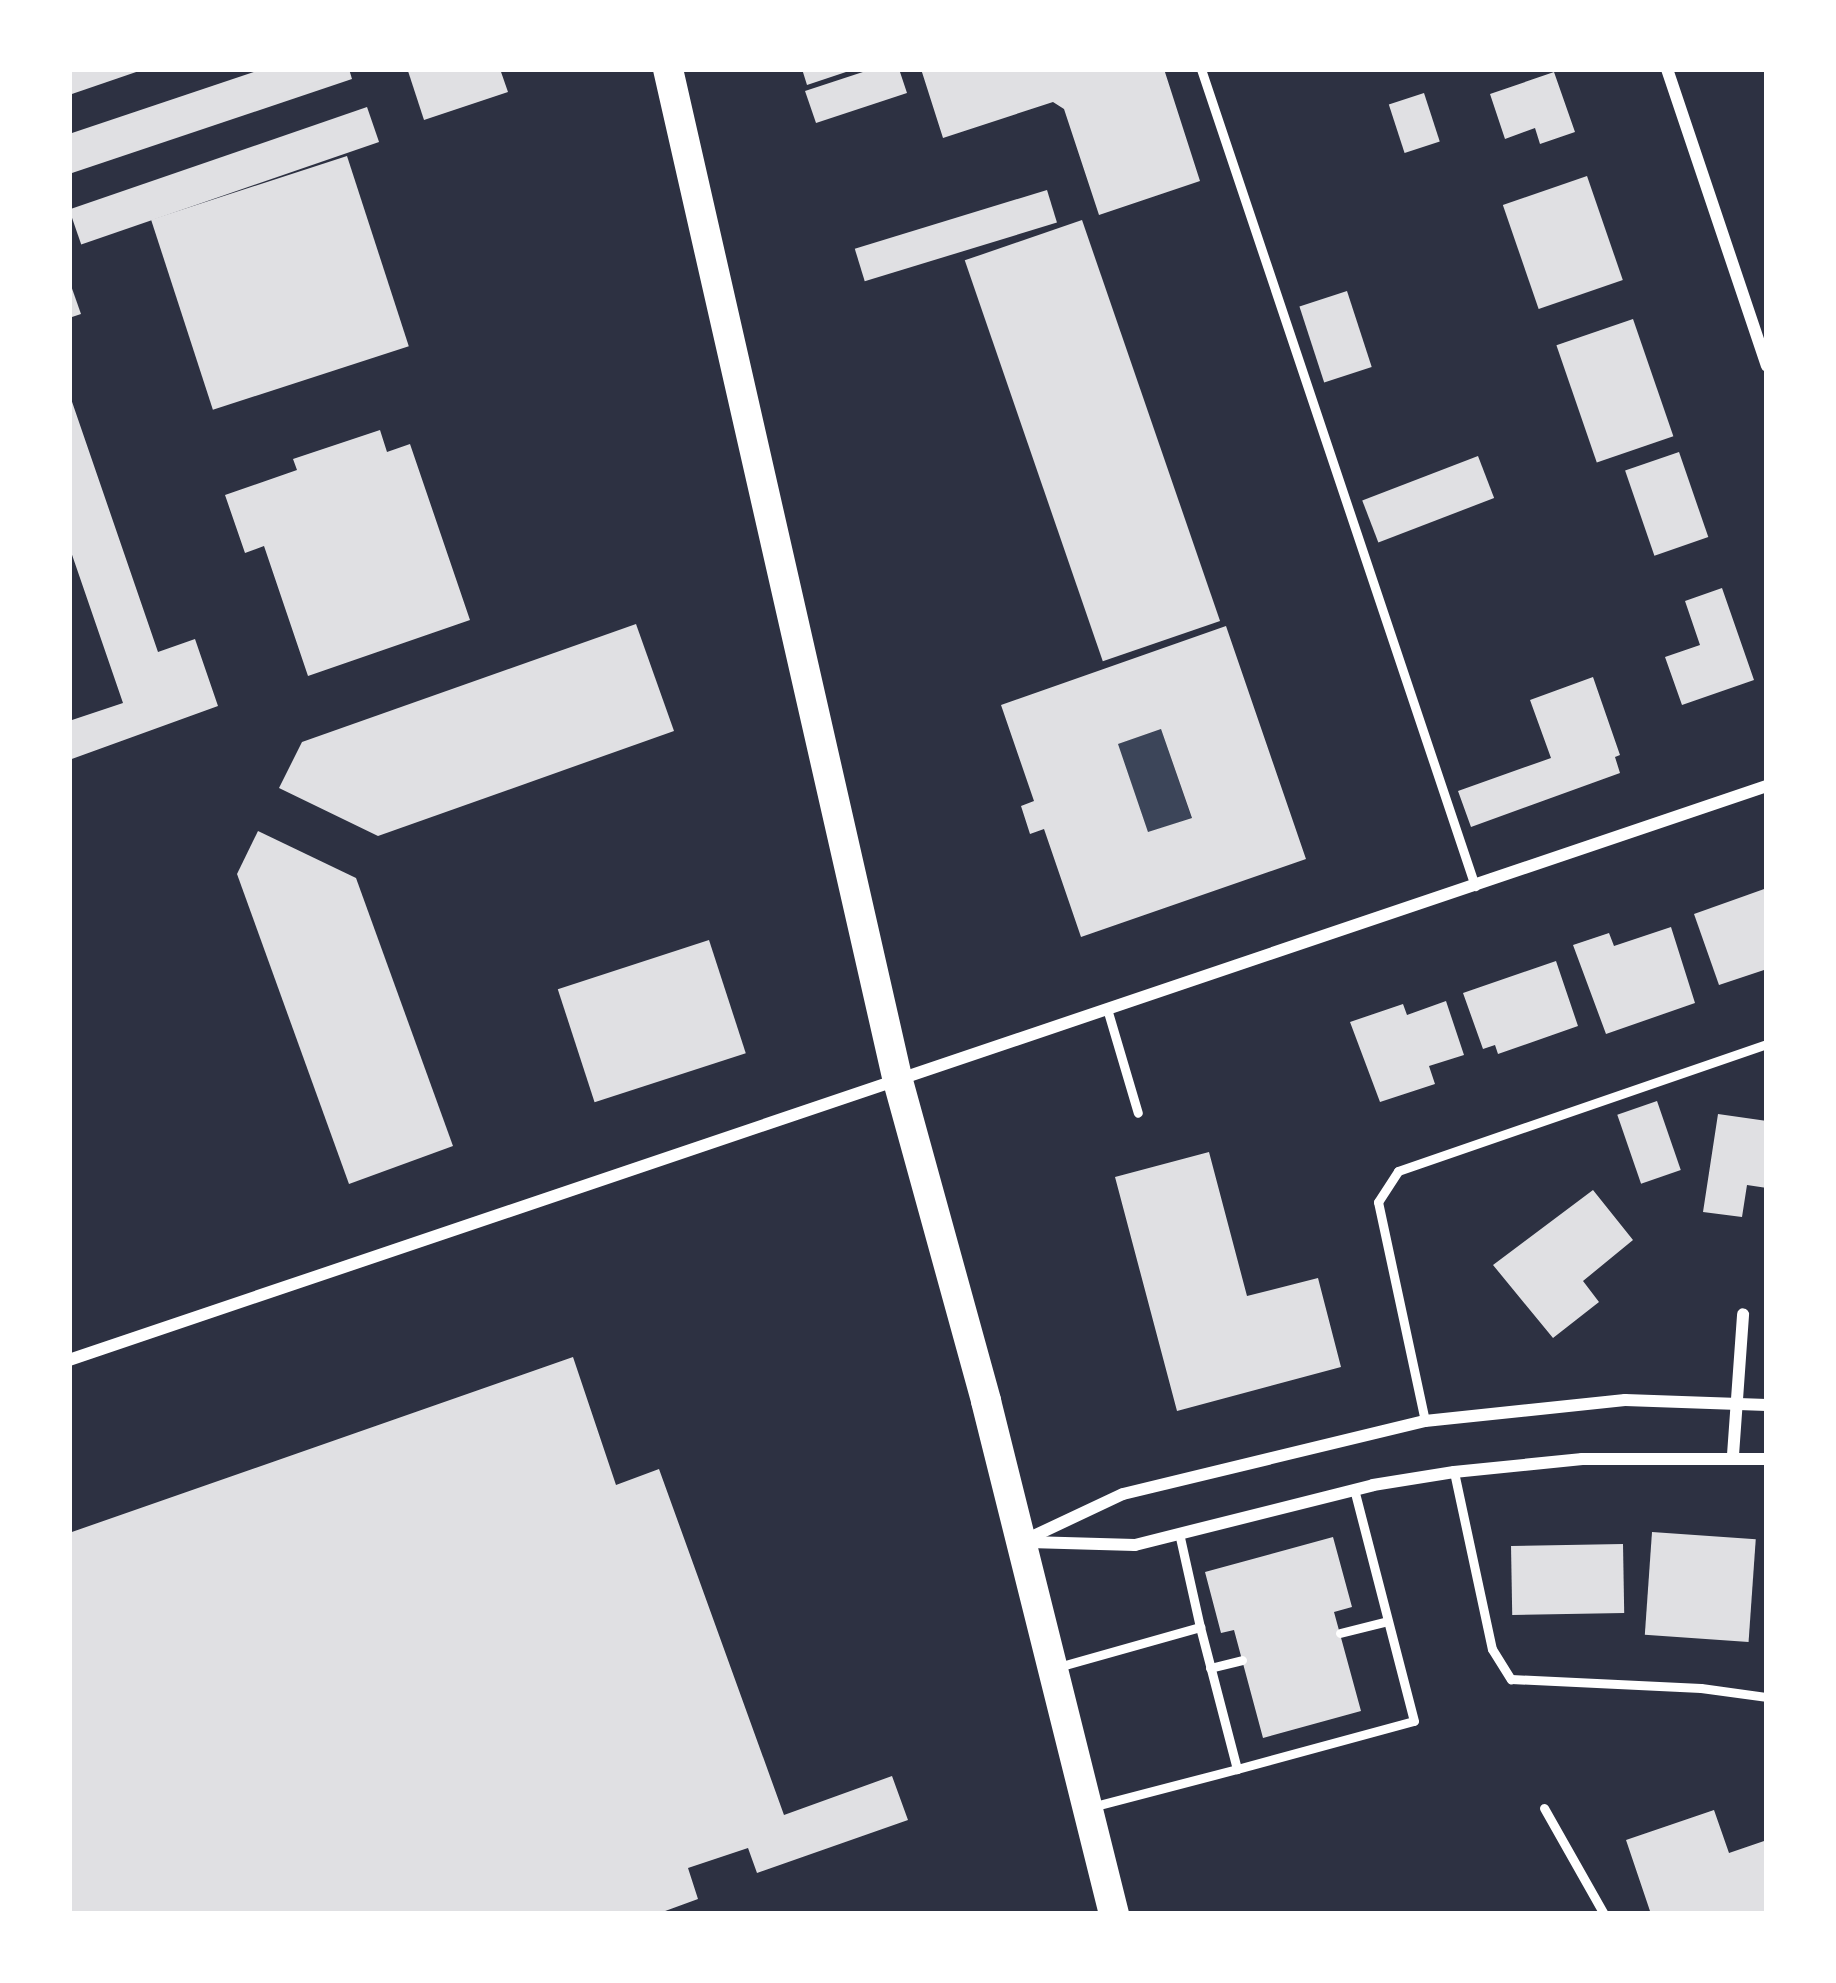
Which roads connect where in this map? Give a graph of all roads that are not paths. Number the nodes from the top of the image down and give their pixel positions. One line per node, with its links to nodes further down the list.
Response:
1 (668, 69): 9 (main road)
2 (1202, 69): 6 (lane)
3 (1667, 69): 4 (street)
4 (1767, 366)
5 (1767, 786): 6 (street)
6 (1475, 886): 7 (street)
7 (1108, 1012): 9 (street); 10 (lane)
8 (1767, 1044): 15 (lane)
9 (898, 1081): 12 (street); 21 (main road)
10 (1138, 1113)
11 (1743, 1314): 13 (street)
12 (69, 1360)
13 (1736, 1402): 14 (street); 15 (street); 16 (street)
14 (1767, 1405)
15 (1426, 1421): 21 (street)
16 (1733, 1455): 17 (street); 18 (street)
17 (1767, 1459)
18 (1454, 1472): 19 (street); 28 (lane)
19 (1354, 1489): 20 (street); 22 (lane)
20 (1180, 1533): 21 (street); 23 (lane)
21 (1022, 1542): 27 (main road)
22 (1388, 1621): 24 (lane); 29 (lane)
23 (1200, 1627): 26 (lane); 27 (lane)
24 (1340, 1633)
25 (1242, 1660): 26 (lane)
26 (1210, 1668): 29 (lane)
27 (1053, 1669): 30 (main road)
28 (1767, 1697)
29 (1237, 1769): 30 (lane)
30 (1088, 1807): 32 (main road)
31 (1544, 1808): 33 (lane)
32 (1114, 1914)
33 (1604, 1914)

